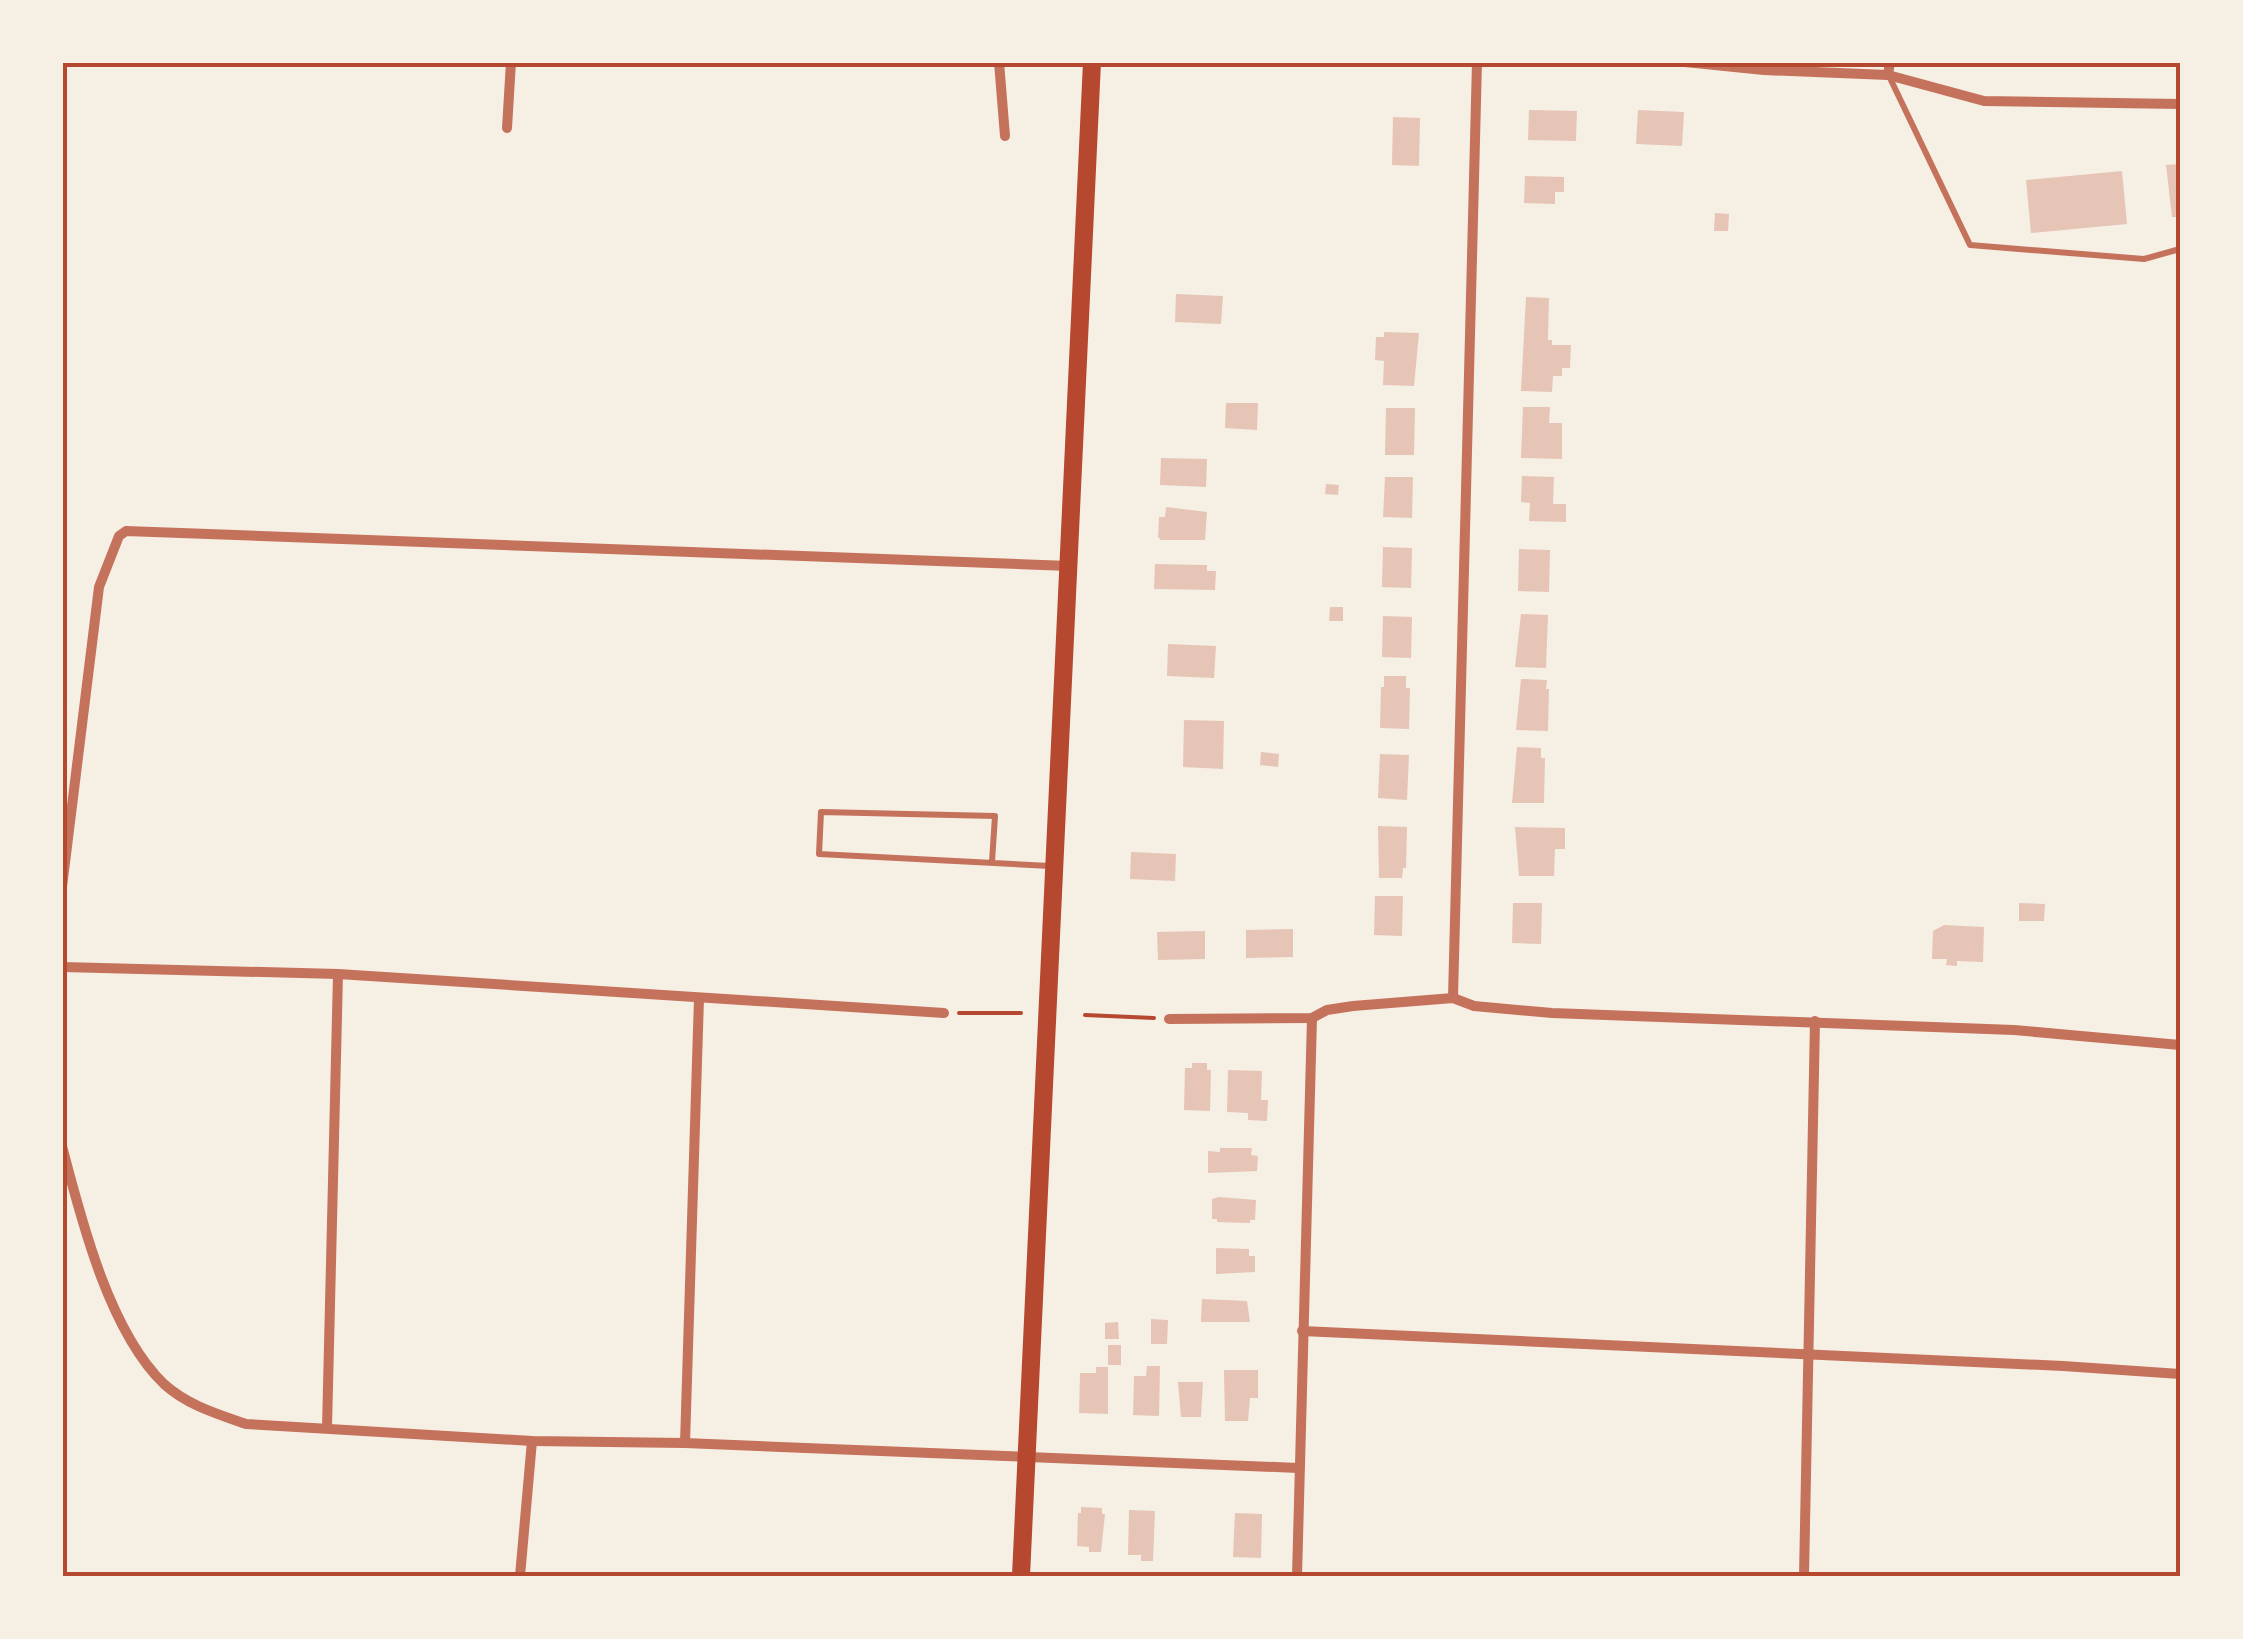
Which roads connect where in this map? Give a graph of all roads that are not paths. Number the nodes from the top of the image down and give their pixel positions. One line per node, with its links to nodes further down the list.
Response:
1 (510, 62): 9 (street)
2 (999, 62): 10 (street)
3 (1092, 62): 12 (main road)
4 (1477, 62): 19 (street)
5 (1685, 62): 6 (street)
6 (1764, 66): 7 (street)
7 (1889, 69): 8 (street); 11 (lane)
8 (2180, 104)
9 (507, 128)
10 (1005, 136)
11 (2180, 249)
12 (1070, 566): 14 (main road); 15 (street)
13 (992, 862): 13 (lane); 14 (lane)
14 (1056, 866): 32 (main road)
15 (62, 888)
16 (62, 967): 17 (street)
17 (338, 974): 18 (street); 29 (street)
18 (699, 998): 20 (street); 31 (street)
19 (1453, 998): 21 (street); 23 (street)
20 (944, 1013)
21 (1312, 1018): 22 (street); 26 (street)
22 (1169, 1019)
23 (1816, 1021): 24 (street); 27 (street)
24 (2180, 1045)
25 (62, 1146): 29 (street)
26 (1302, 1331): 27 (street); 33 (street)
27 (1808, 1354): 28 (street); 37 (street)
28 (2180, 1374)
29 (327, 1428): 30 (street)
30 (532, 1442): 31 (street); 34 (street)
31 (685, 1443): 32 (street)
32 (1027, 1458): 33 (street); 35 (main road)
33 (1298, 1468): 36 (street)
34 (520, 1576)
35 (1021, 1576)
36 (1296, 1576)
37 (1804, 1576)

